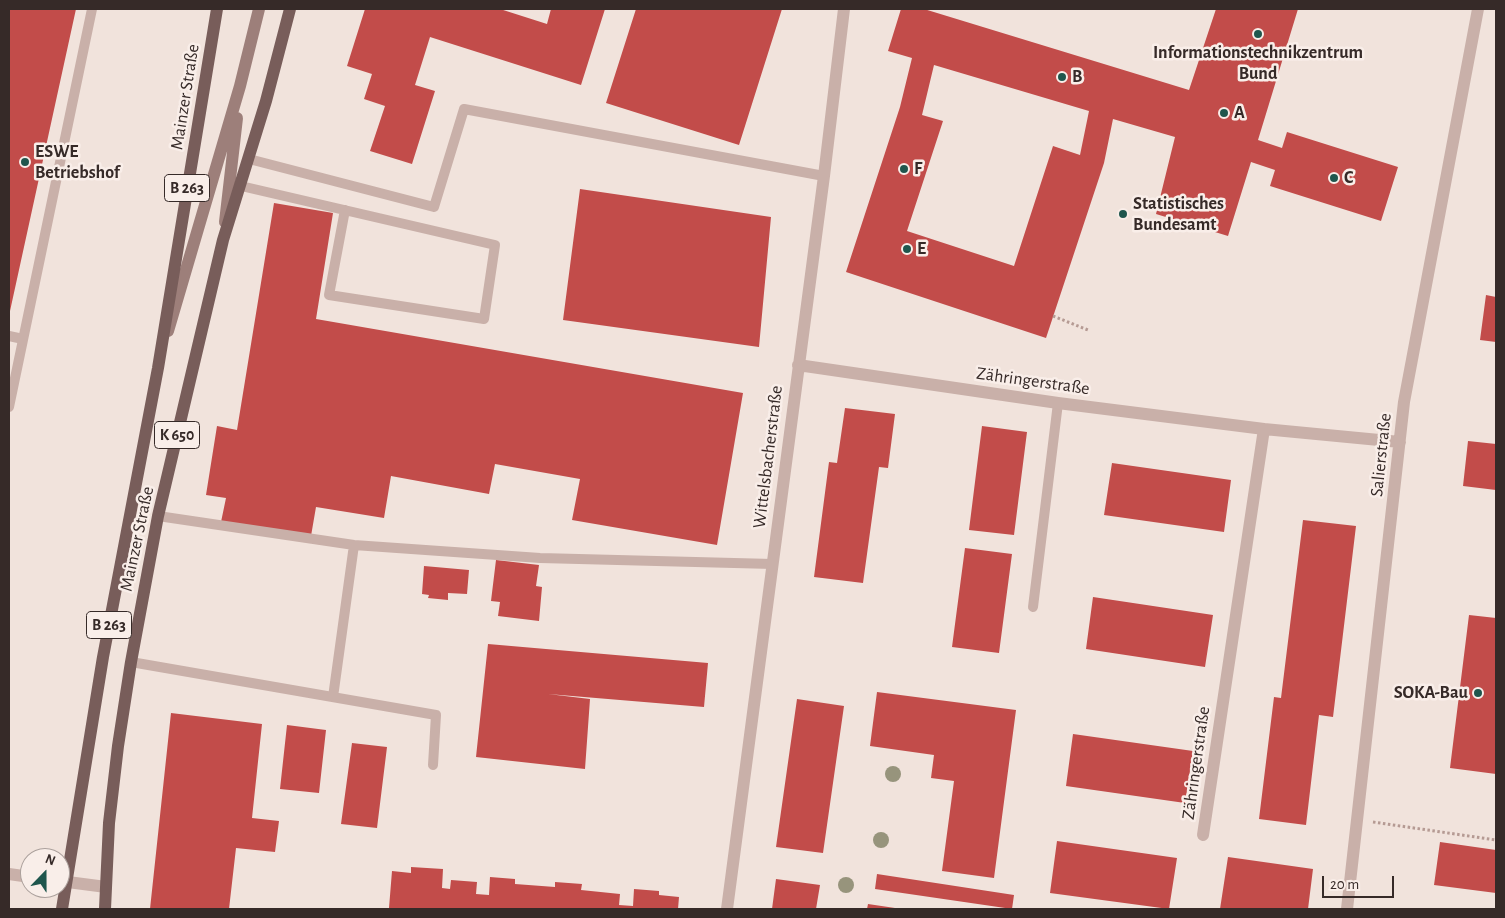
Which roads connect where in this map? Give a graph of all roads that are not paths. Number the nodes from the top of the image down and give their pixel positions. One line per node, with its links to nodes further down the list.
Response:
1 (92, 9): 14 (lane)
2 (217, 9): 16 (main road, Mainzer Straße / B 263)
3 (259, 9): 7 (street, Mainzer Straße / K 650)
4 (290, 9): 8 (main road, Mainzer Straße / B 263)
5 (844, 9): 9 (street, Wittelsbacherstraße)
6 (1478, 9): 20 (street, Salierstraße)
7 (240, 86): 12 (street, Mainzer Straße / K 650); 16 (street, Mainzer Straße / K 650)
8 (249, 159): 9 (lane); 10 (main road, Mainzer Straße / B 263)
9 (824, 176): 15 (street, Wittelsbacherstraße)
10 (241, 186): 11 (lane); 12 (main road, Mainzer Straße / B 263)
11 (345, 210): 11 (lane)
12 (224, 240): 21 (main road, Mainzer Straße / K 650)
13 (9, 336): 14 (lane)
14 (23, 339): 18 (lane)
15 (798, 365): 17 (street, Zähringerstraße); 23 (street, Wittelsbacherstraße)
16 (158, 368): 30 (main road, Mainzer Straße / B 263)
17 (1058, 403): 19 (street, Zähringerstraße); 25 (lane)
18 (9, 408)
19 (1264, 429): 20 (street, Zähringerstraße); 29 (street, Zähringerstraße)
20 (1400, 442): 35 (street, Salierstraße)
21 (158, 516): 22 (lane); 24 (main road, Mainzer Straße / K 650)
22 (354, 545): 23 (lane); 27 (lane)
23 (772, 564): 34 (street, Wittelsbacherstraße)
24 (145, 581): 26 (main road, Mainzer Straße / B 263)
25 (1033, 607)
26 (131, 662): 27 (lane); 32 (main road, Mainzer Straße / B 263)
27 (333, 697): 28 (lane)
28 (433, 765)
29 (1203, 834)
30 (69, 848)
31 (70, 883): 32 (street)
32 (106, 887): 33 (main road, Mainzer Straße / B 263)
33 (105, 909)
34 (727, 909)
35 (1346, 909)

